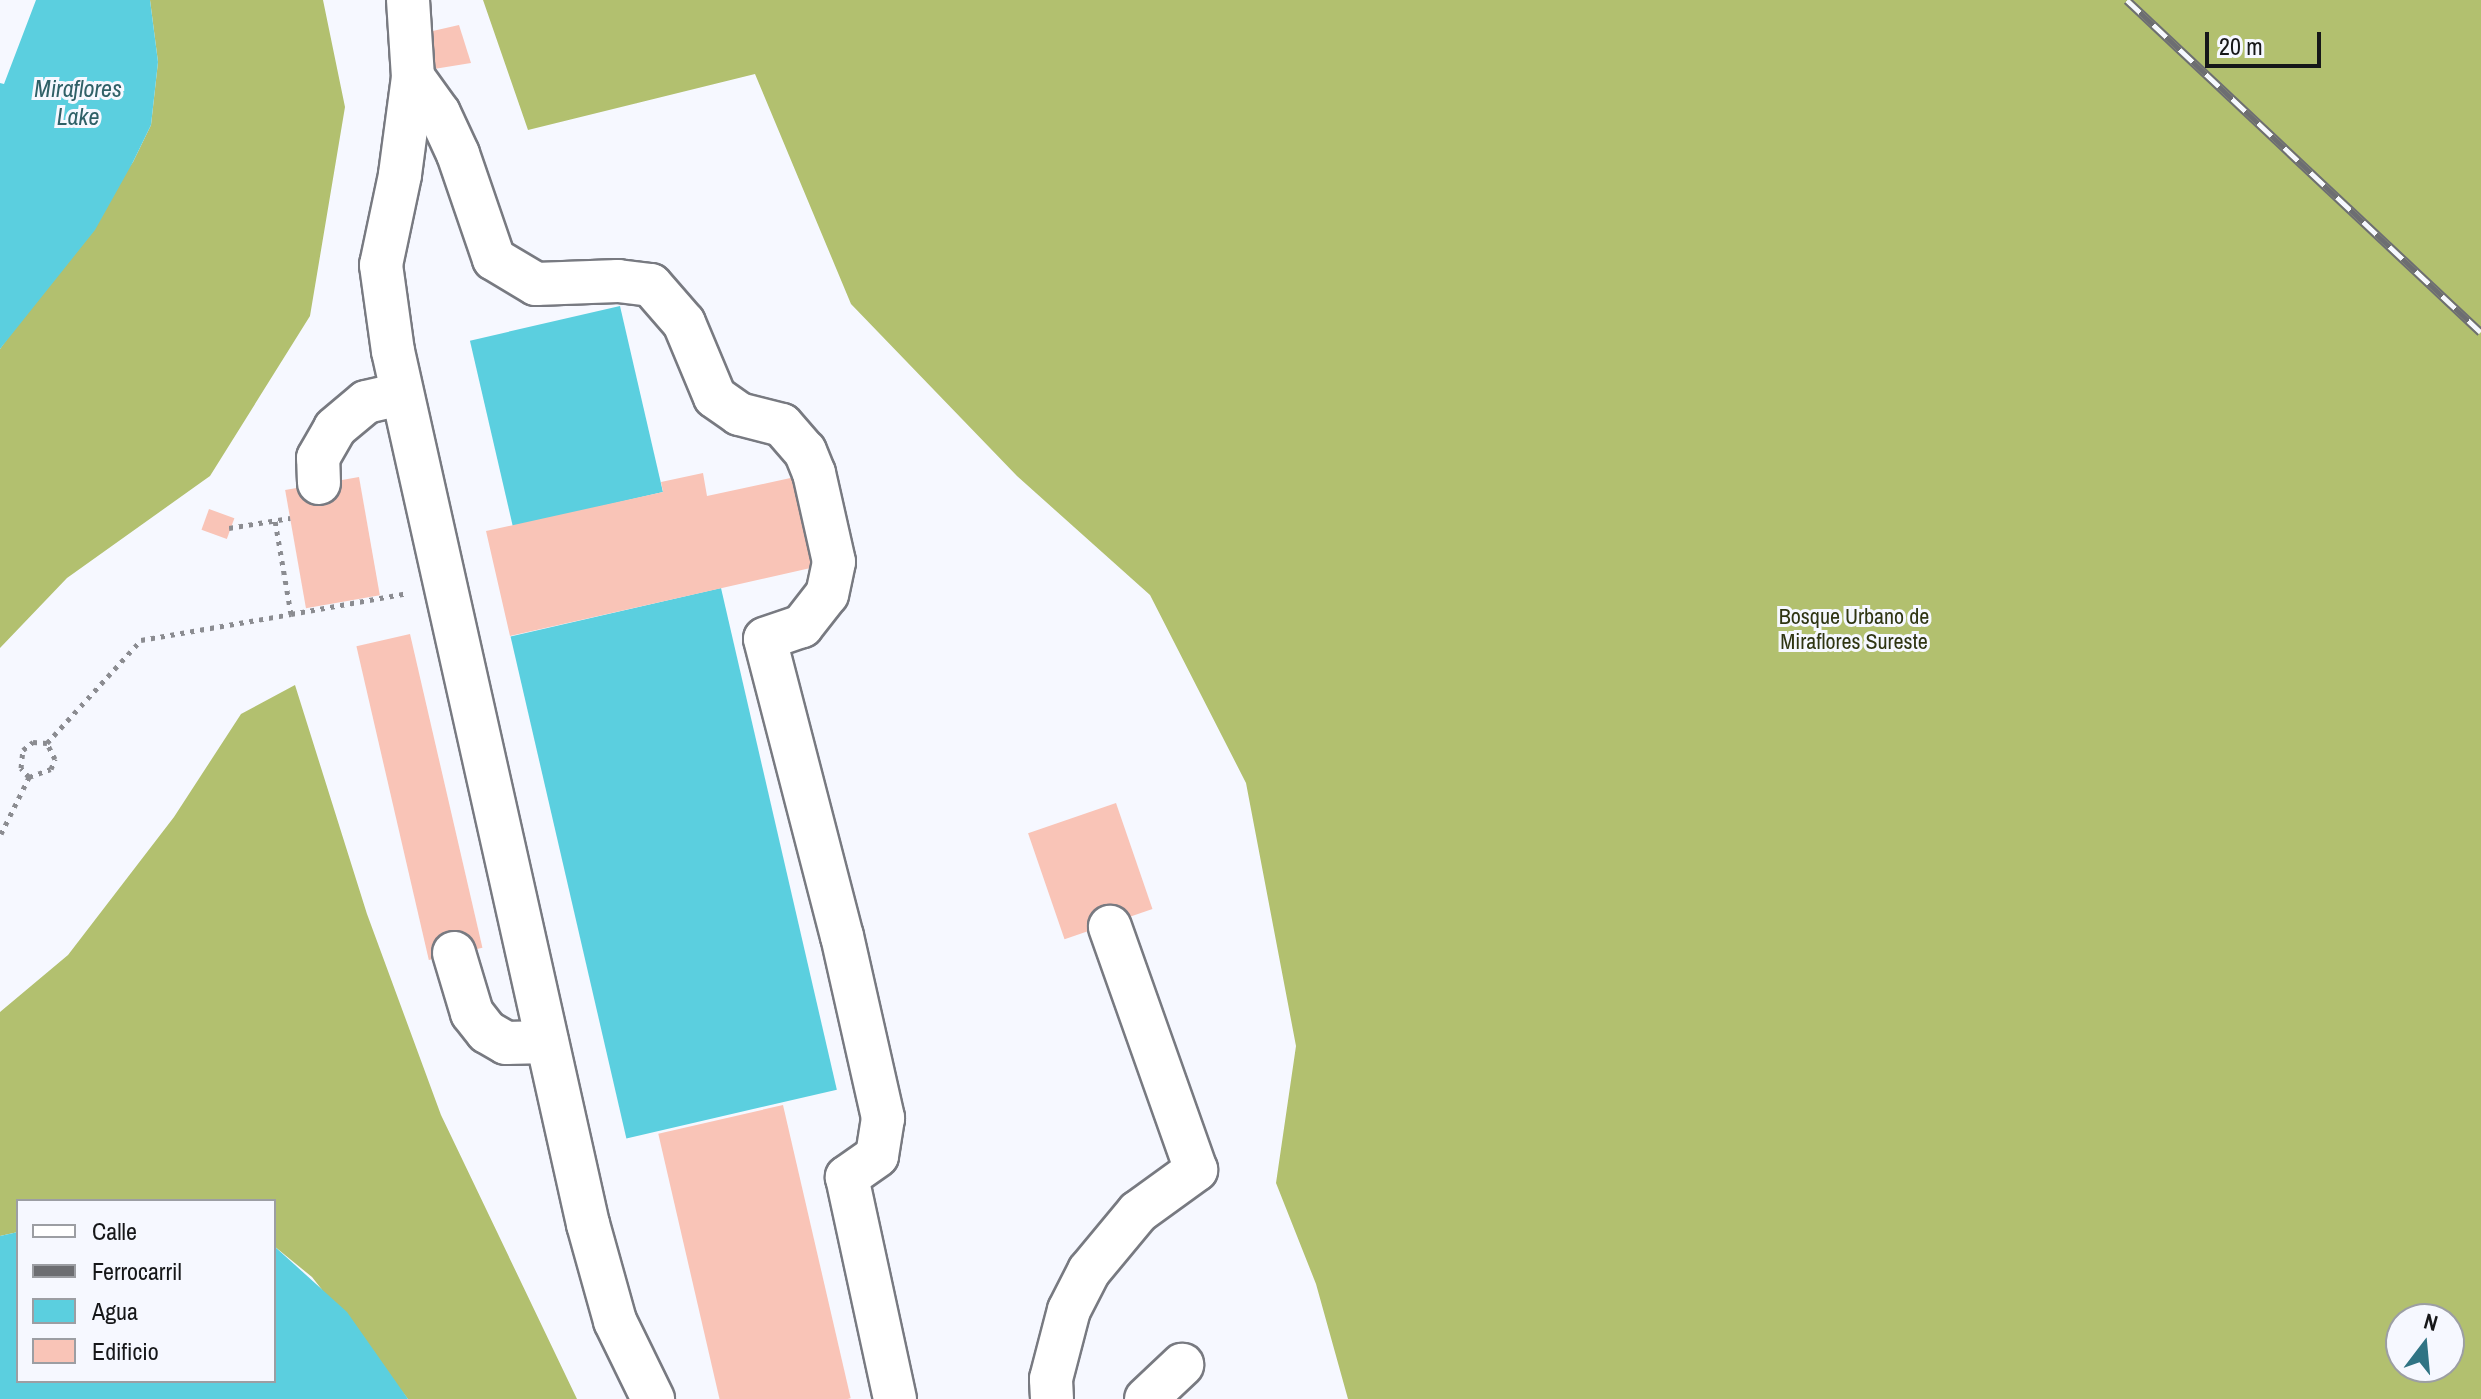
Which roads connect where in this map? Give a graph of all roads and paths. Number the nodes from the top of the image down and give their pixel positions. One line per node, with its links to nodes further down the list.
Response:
1 (408, 0): 2 (lane)
2 (413, 77): 3 (lane); 18 (lane)
3 (400, 394): 4 (lane); 8 (lane)
4 (319, 483)
5 (290, 518): 6 (path)
6 (275, 520): 7 (path); 9 (path)
7 (229, 528)
8 (449, 586): 9 (path); 15 (lane)
9 (291, 614): 10 (path)
10 (47, 743): 11 (path); 11 (path)
11 (29, 777): 12 (path)
12 (1, 834)
13 (1110, 927): 19 (lane)
14 (454, 953): 15 (lane)
15 (547, 1042): 17 (lane)
16 (1182, 1365): 20 (lane)
17 (653, 1399)
18 (895, 1399)
19 (1052, 1399)
20 (1146, 1399)

